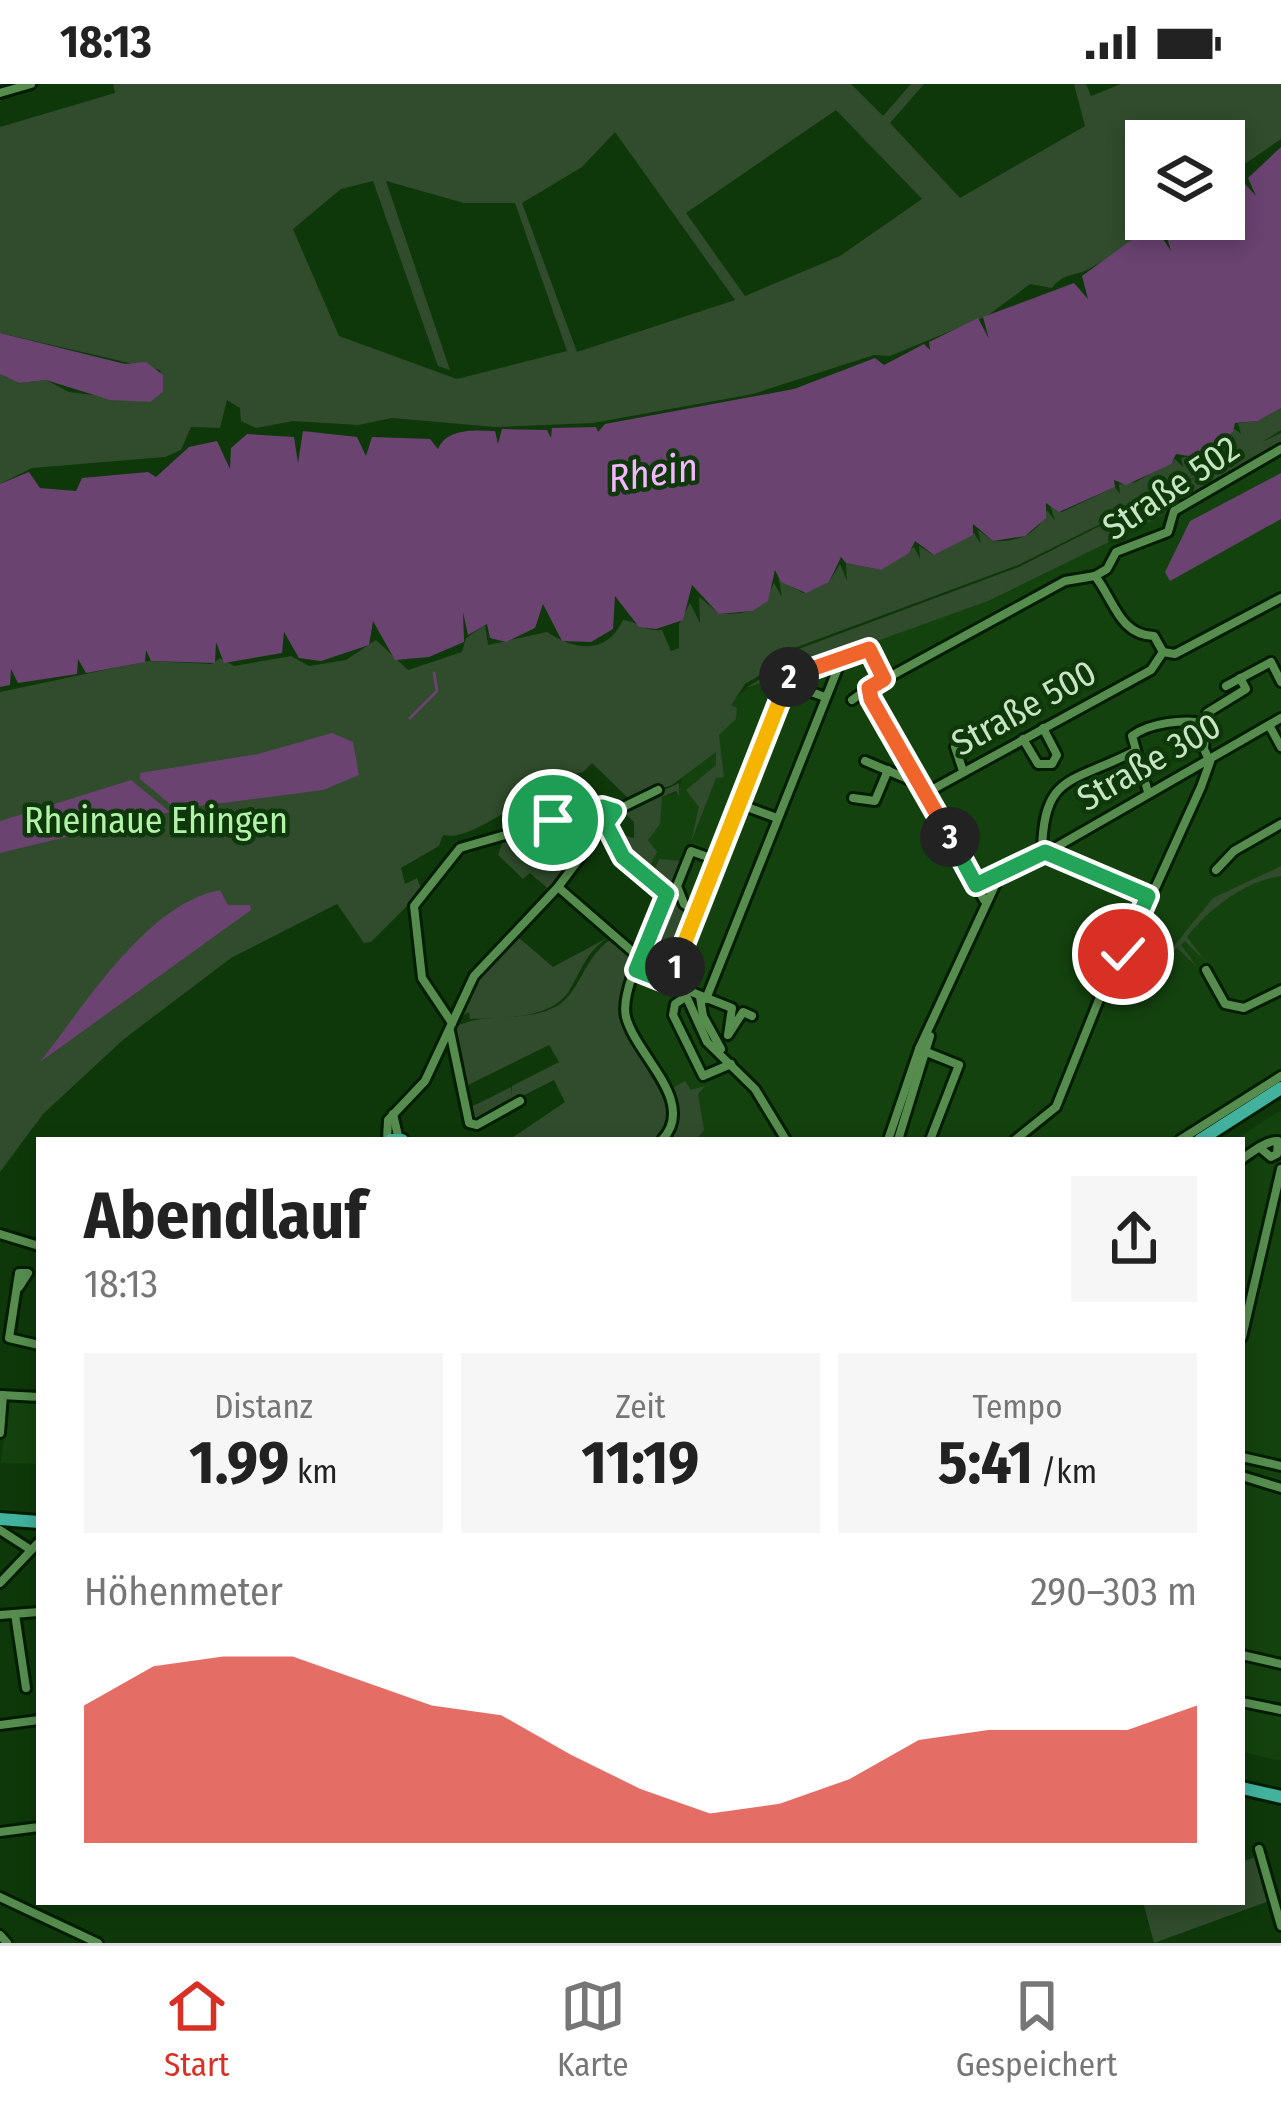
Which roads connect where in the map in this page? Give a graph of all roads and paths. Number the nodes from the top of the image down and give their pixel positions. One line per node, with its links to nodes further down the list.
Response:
1 (32, 84): 2 (street)
2 (18, 86): 3 (street)
3 (0, 94)
4 (1281, 449): 5 (street, Straße 502)
5 (1095, 576): 7 (street); 11 (street)
6 (1281, 598): 7 (street, Straße 500)
7 (1163, 652): 20 (street, Straße 500)
8 (840, 662): 11 (street); 12 (street); 15 (street)
9 (1279, 674): 10 (street)
10 (1240, 678): 13 (street); 18 (street)
11 (884, 679): 14 (street)
12 (787, 682): 15 (street); 34 (street)
13 (1226, 686)
14 (869, 688): 16 (street); 29 (street, Straße 500)
15 (825, 697): 36 (street)
16 (852, 700)
17 (1281, 718): 19 (street, Straße 300)
18 (1207, 724): 24 (street); 25 (street)
19 (1269, 725): 23 (street); 25 (street, Straße 300)
20 (1043, 728): 22 (street, Straße 500); 22 (street)
21 (975, 732): 28 (street)
22 (1023, 739): 28 (street, Straße 500)
23 (1281, 747)
24 (1135, 751): 31 (street); 39 (street)
25 (1210, 758): 31 (street, Straße 300); 45 (street)
26 (865, 761): 27 (street)
27 (888, 770): 29 (street); 33 (street)
28 (963, 771): 32 (street, Straße 500)
29 (916, 782): 32 (street, Straße 500)
30 (658, 790): 35 (street)
31 (1148, 792): 39 (street, Straße 300)
32 (926, 793): 43 (street)
33 (853, 798)
34 (739, 804): 36 (street); 40 (street)
35 (615, 811): 37 (street); 56 (street)
36 (777, 818): 54 (street)
37 (606, 824): 44 (street); 48 (street)
38 (1281, 824): 41 (street)
39 (1044, 853): 42 (street, Straße 300); 45 (street)
40 (716, 860): 47 (street); 47 (street)
41 (1216, 870)
42 (1008, 872): 43 (street); 46 (street, Straße 300)
43 (976, 885): 46 (street)
44 (558, 887): 48 (street); 56 (street)
45 (1148, 896): 68 (street)
46 (985, 901): 57 (street, Straße 300)
47 (696, 912): 51 (street)
48 (641, 959): 49 (street)
49 (636, 970): 51 (street); 63 (street)
50 (1206, 970): 52 (street)
51 (669, 983): 53 (street)
52 (1281, 990)
53 (683, 994): 54 (street); 58 (street); 58 (street)
54 (703, 998): 55 (street); 58 (street)
55 (752, 1016)
56 (451, 1028): 61 (street); 62 (street)
57 (922, 1051): 65 (street, Straße 300); 66 (street, Straße 300); 67 (street)
58 (728, 1060): 64 (street)
59 (1281, 1076): 69 (street)
60 (1281, 1088): 70 (main road)
61 (520, 1101)
62 (394, 1137)
63 (664, 1137)
64 (784, 1137)
65 (894, 1137)
66 (894, 1137)
67 (931, 1137)
68 (1020, 1137)
69 (1185, 1137)
70 (1205, 1137)
71 (1260, 1148): 72 (street)
72 (1245, 1157)
73 (1281, 1169): 77 (street)
74 (0, 1234): 75 (street)
75 (36, 1245)
76 (19, 1286): 78 (street)
77 (1245, 1324)
78 (36, 1344)
79 (2, 1395): 80 (street); 81 (street)
80 (36, 1397)
81 (0, 1433)
82 (1245, 1458): 83 (street)
83 (1281, 1466)
84 (1245, 1477): 85 (street)
85 (1268, 1484): 86 (street); 87 (street)
86 (1281, 1488)
87 (1266, 1495)
88 (0, 1519): 89 (main road)
89 (36, 1525)
90 (0, 1530): 92 (street)
91 (36, 1545): 92 (street)
92 (32, 1550): 93 (street)
93 (1, 1580)
94 (36, 1612): 95 (street)
95 (15, 1614): 96 (street); 99 (street)
96 (0, 1615)
97 (1249, 1654): 98 (street)
98 (1278, 1660)
99 (26, 1688)
100 (1245, 1702): 101 (street)
101 (1278, 1707)
102 (36, 1720): 103 (street)
103 (0, 1725)
104 (1245, 1787): 105 (main road)
105 (1281, 1795)
106 (36, 1827): 107 (street)
107 (0, 1832)
108 (1259, 1849): 110 (street)
109 (0, 1897): 113 (street)
110 (1281, 1926)
111 (0, 1935): 112 (street)
112 (7, 1943)
113 (98, 1943)

